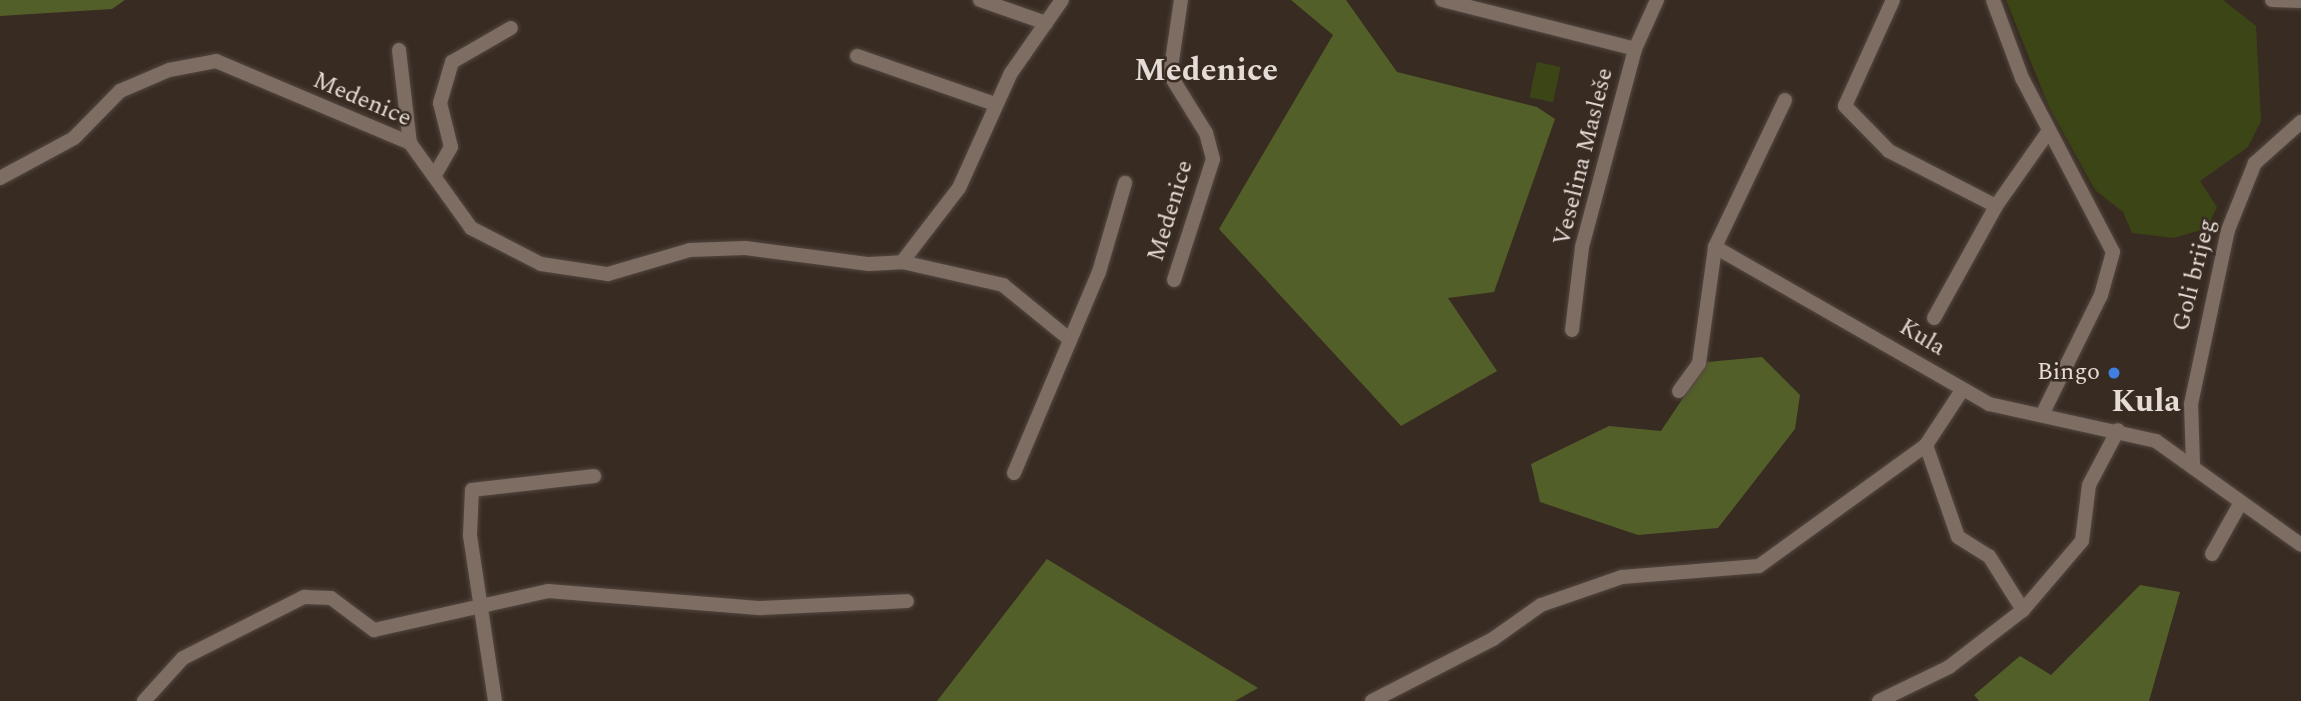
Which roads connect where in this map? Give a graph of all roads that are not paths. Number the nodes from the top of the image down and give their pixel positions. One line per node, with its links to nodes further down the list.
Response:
1 (980, 0): 10 (street)
2 (1062, 0): 10 (street)
3 (1181, 0): 26 (street, Medenice)
4 (1442, 0): 12 (street)
5 (1657, 0): 12 (street, Veselina Masleše)
6 (1893, 0): 23 (street)
7 (1993, 0): 18 (street)
8 (2272, 0): 9 (street)
9 (2301, 1)
10 (1046, 23): 16 (street)
11 (511, 28): 20 (street)
12 (1635, 49): 28 (street, Veselina Masleše)
13 (400, 50): 19 (street)
14 (857, 55): 16 (street)
15 (1786, 100): 24 (street)
16 (995, 104): 25 (street)
17 (2301, 122): 35 (street, Goli brijeg)
18 (2048, 132): 23 (street); 32 (street)
19 (410, 143): 20 (street, Medenice); 21 (street, Medenice)
20 (436, 173): 25 (street, Medenice)
21 (0, 178)
22 (1125, 183): 29 (street)
23 (1996, 206): 27 (street)
24 (1715, 247): 30 (street); 31 (street, Kula)
25 (902, 262): 29 (street, Medenice)
26 (1174, 280)
27 (1934, 318)
28 (1572, 330)
29 (1069, 338): 36 (street)
30 (1679, 391)
31 (1961, 392): 32 (street, Kula); 34 (street)
32 (2042, 415): 33 (street, Kula)
33 (2118, 430): 35 (street, Kula); 43 (street)
34 (1926, 444): 43 (street); 46 (street)
35 (2193, 463): 38 (street, Kula)
36 (1014, 473)
37 (594, 475): 42 (street)
38 (2240, 504): 39 (street, Kula); 40 (street)
39 (2301, 545)
40 (2212, 554)
41 (907, 601): 42 (street)
42 (486, 607): 44 (street); 45 (street)
43 (2023, 610): 47 (street)
44 (144, 701)
45 (495, 701)
46 (1372, 701)
47 (1880, 701)

